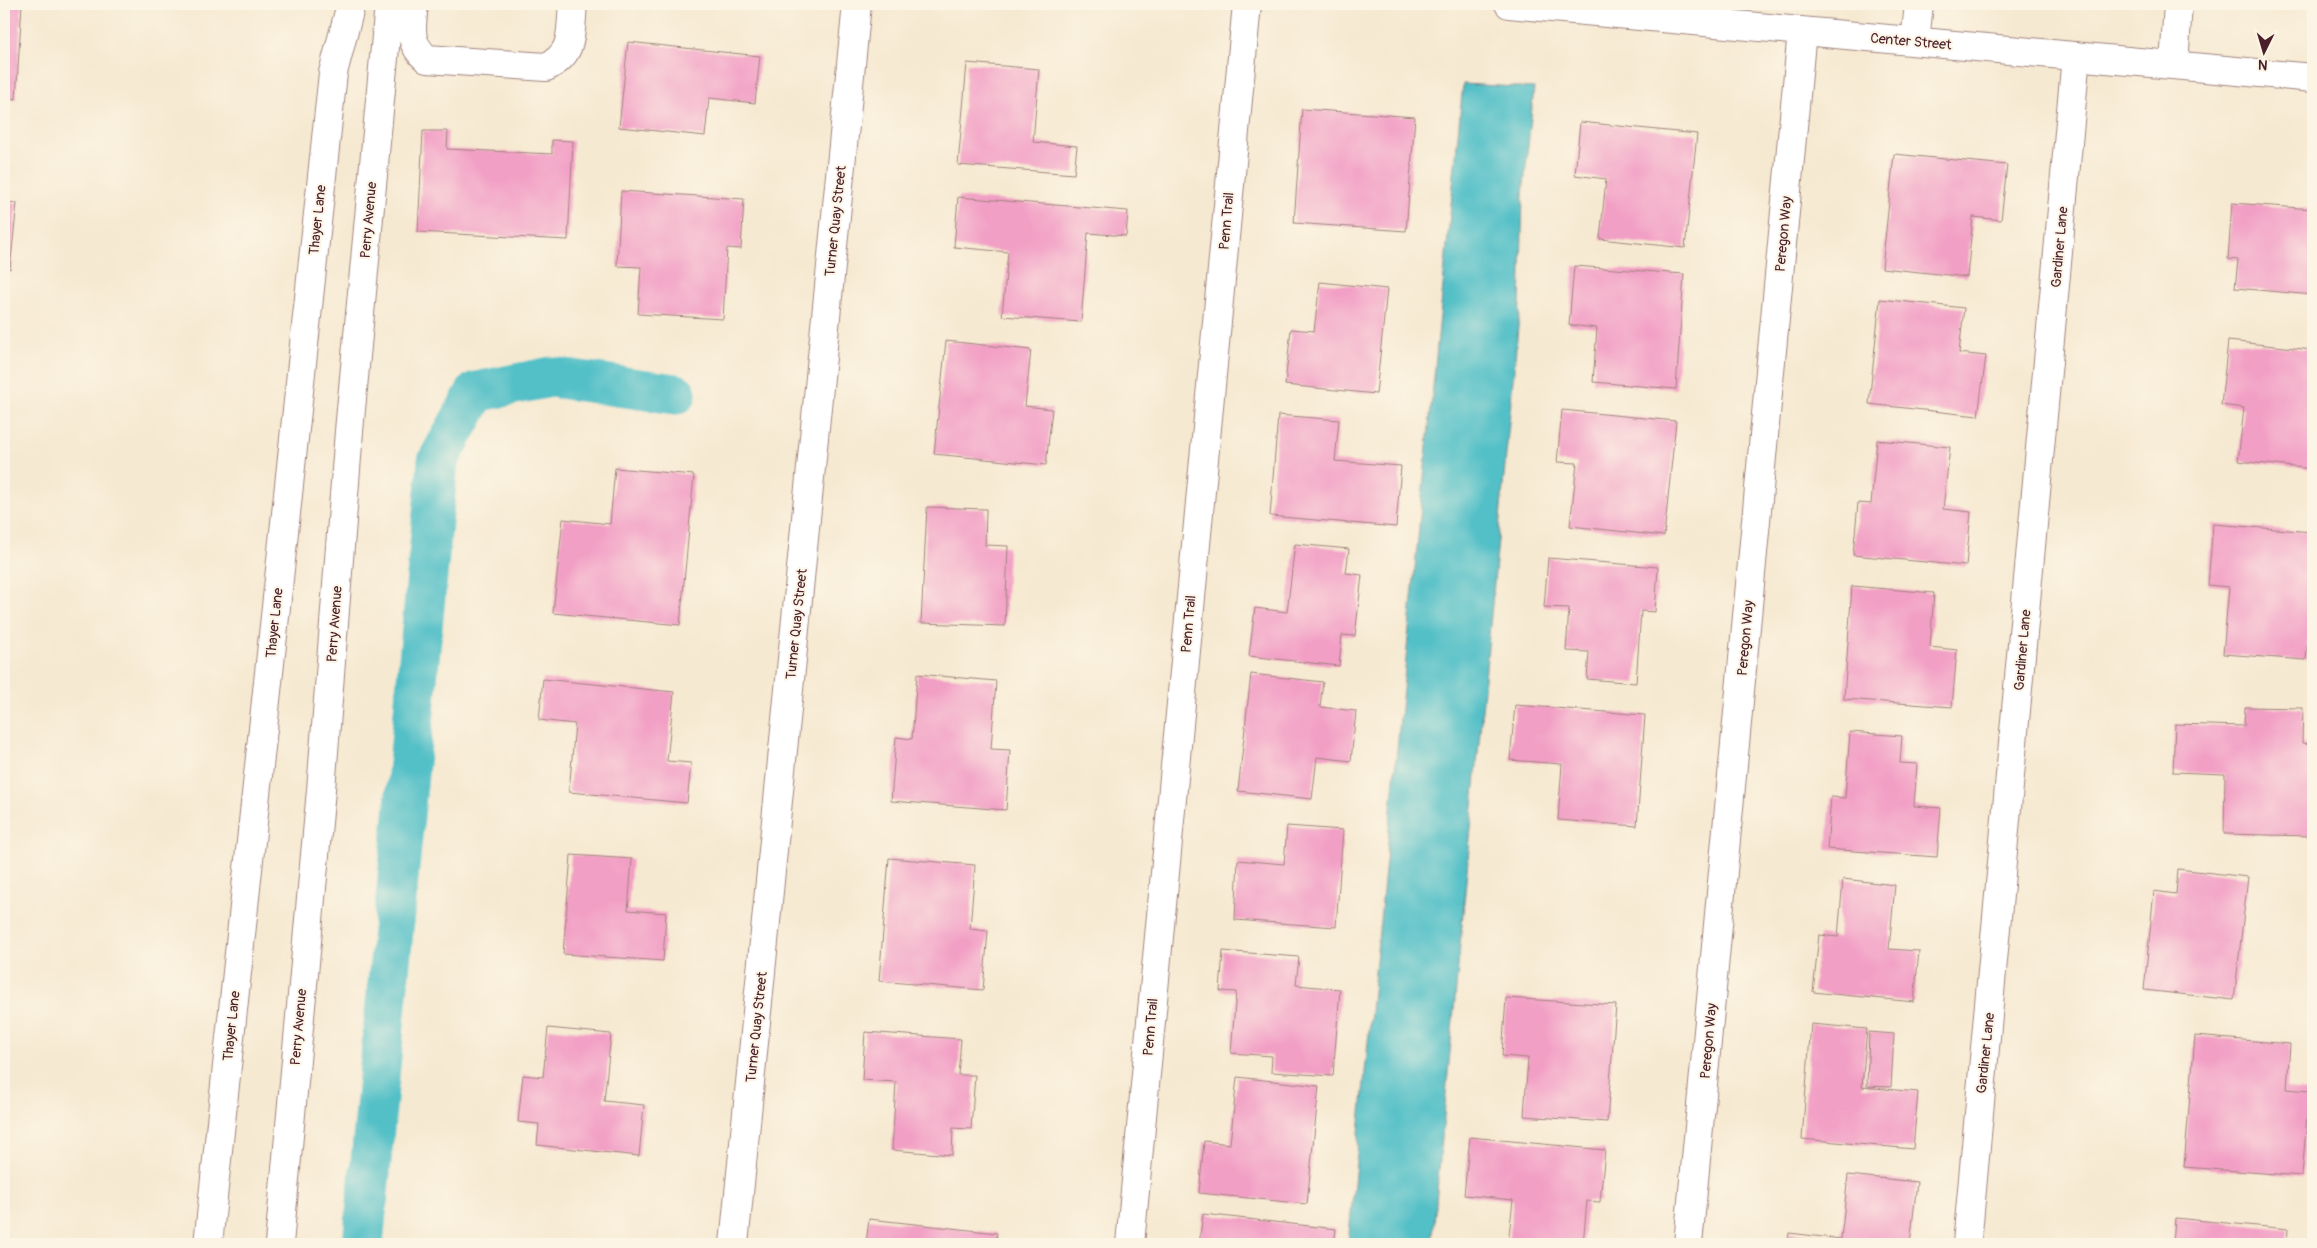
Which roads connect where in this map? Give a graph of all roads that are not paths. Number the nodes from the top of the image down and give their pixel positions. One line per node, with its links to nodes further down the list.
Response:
1 (351, 4): 16 (street, Thayer Lane)
2 (389, 4): 17 (street, Perry Avenue)
3 (414, 4): 4 (street)
4 (573, 4)
5 (857, 4): 18 (street, Turner Quay Street)
6 (1247, 4): 19 (street, Penn Trail)
7 (1509, 4): 10 (street, Center Street)
8 (1919, 4): 12 (street)
9 (2178, 4): 14 (street)
10 (1612, 9): 11 (street, Center Street)
11 (1802, 31): 12 (street, Center Street); 20 (street, Peregon Way)
12 (1915, 41): 13 (street, Center Street)
13 (2076, 56): 14 (street, Center Street); 21 (street, Gardiner Lane)
14 (2174, 65): 15 (street, Center Street)
15 (2313, 78)
16 (208, 1244)
17 (278, 1244)
18 (734, 1244)
19 (1130, 1244)
20 (1688, 1244)
21 (1967, 1244)

